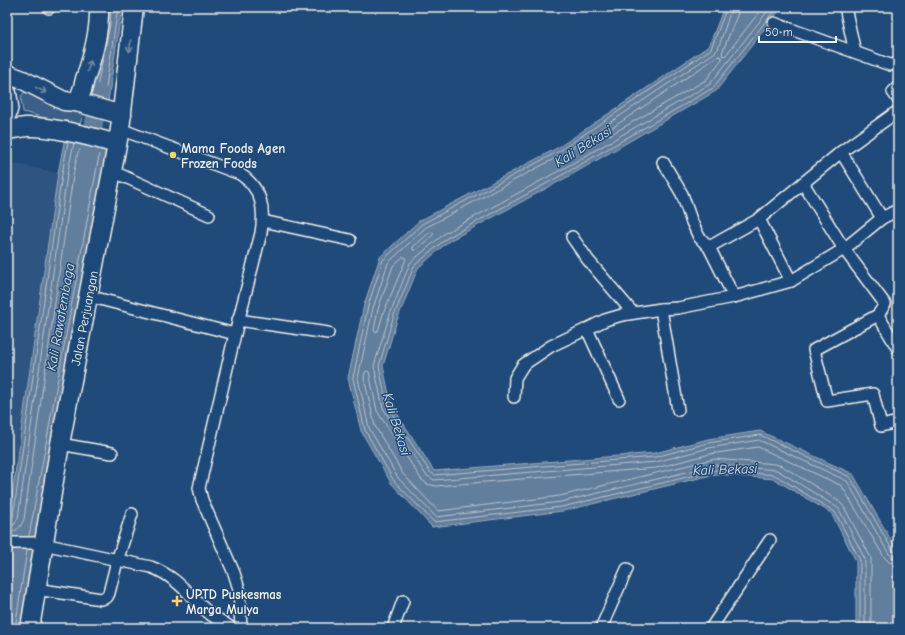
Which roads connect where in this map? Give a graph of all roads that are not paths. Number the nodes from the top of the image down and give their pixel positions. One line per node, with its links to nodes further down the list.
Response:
1 (99, 7): 11 (main road, one-way to 1)
2 (134, 7): 14 (main road, Jalan Perjuangan, one-way to 14)
3 (845, 7): 5 (street)
4 (774, 23): 5 (street)
5 (855, 52): 6 (street)
6 (898, 64)
7 (7, 74): 11 (main road, one-way to 11)
8 (898, 87): 10 (street)
9 (7, 93): 13 (main road)
10 (898, 99)
11 (81, 103): 14 (main road)
12 (898, 111): 16 (street)
13 (7, 114)
14 (115, 128): 15 (main road); 18 (main road, Jalan Perjuangan); 24 (street)
15 (7, 130)
16 (841, 152): 19 (street); 22 (street)
17 (663, 162): 27 (street)
18 (112, 171): 21 (street); 30 (main road, Jalan Perjuangan)
19 (802, 183): 23 (street); 28 (street)
20 (898, 210): 22 (street)
21 (209, 215)
22 (882, 218): 28 (street)
23 (758, 219): 27 (street); 29 (street)
24 (263, 221): 26 (street); 35 (street)
25 (572, 237): 33 (street)
26 (350, 240)
27 (709, 247): 31 (street)
28 (844, 249): 29 (street); 34 (street)
29 (791, 281): 31 (street)
30 (88, 296): 38 (street); 44 (main road, Jalan Perjuangan)
31 (734, 297): 32 (street)
32 (661, 309): 33 (street); 42 (street)
33 (633, 313): 36 (street)
34 (878, 315): 39 (street); 43 (street)
35 (238, 320): 37 (street); 38 (street)
36 (587, 329): 40 (street); 41 (street)
37 (328, 333)
38 (235, 334): 56 (street)
39 (898, 349)
40 (514, 397)
41 (619, 398)
42 (678, 410)
43 (898, 422)
44 (60, 444): 45 (street); 49 (main road, Jalan Perjuangan)
45 (112, 453)
46 (132, 514): 50 (street)
47 (770, 540): 59 (street)
48 (7, 543): 49 (street)
49 (38, 543): 50 (street); 52 (main road, Jalan Perjuangan)
50 (117, 561): 52 (street); 55 (street)
51 (627, 569): 58 (street)
52 (36, 589): 54 (main road, Jalan Perjuangan)
53 (403, 601): 57 (street)
54 (30, 628)
55 (231, 628)
56 (242, 628)
57 (393, 628)
58 (601, 628)
59 (711, 628)

